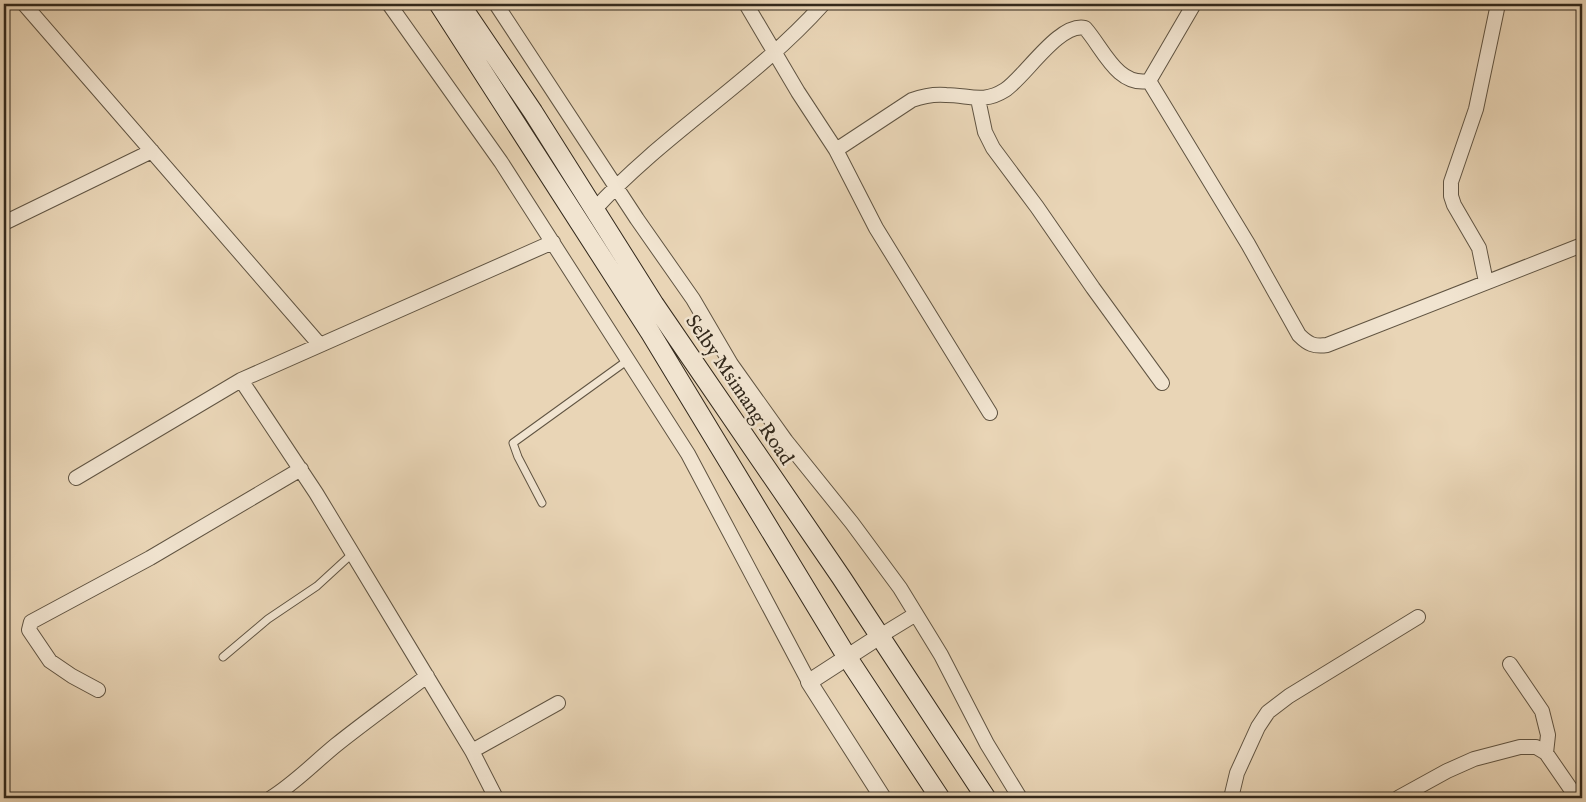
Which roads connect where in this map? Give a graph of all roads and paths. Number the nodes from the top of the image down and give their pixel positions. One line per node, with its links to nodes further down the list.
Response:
1 (24, 4): 14 (street)
2 (389, 4): 18 (street)
3 (439, 4): 34 (main road, Selby Msimang Road)
4 (460, 4): 16 (main road, Selby Msimang Road)
5 (496, 4): 15 (street)
6 (746, 4): 10 (street)
7 (823, 4): 10 (street)
8 (1194, 4): 11 (street)
9 (1498, 4): 20 (street)
10 (774, 51): 13 (street); 15 (street)
11 (1149, 81): 12 (street); 20 (street)
12 (978, 99): 13 (street); 24 (street)
13 (836, 150): 25 (street)
14 (152, 151): 17 (street); 21 (street)
15 (616, 186): 16 (street); 30 (street)
16 (594, 210): 32 (main road, Selby Msimang Road)
17 (4, 223)
18 (553, 242): 21 (street); 22 (street)
19 (1582, 245): 20 (street)
20 (1486, 282)
21 (320, 345): 23 (street)
22 (628, 360): 28 (lane); 37 (street)
23 (241, 380): 26 (street); 27 (street)
24 (1162, 383)
25 (990, 413)
26 (301, 469): 29 (street); 38 (street)
27 (76, 478)
28 (542, 503)
29 (353, 553): 33 (lane); 36 (street)
30 (916, 614): 32 (street); 47 (street)
31 (1418, 617): 48 (street)
32 (880, 636): 34 (street); 46 (main road, Selby Msimang Road)
33 (223, 657)
34 (847, 657): 37 (street); 45 (main road, Selby Msimang Road)
35 (1510, 664): 41 (street)
36 (427, 676): 40 (street); 42 (street)
37 (810, 682): 44 (street)
38 (98, 690)
39 (558, 703): 40 (street)
40 (472, 751): 43 (street)
41 (1546, 753): 49 (street); 50 (street)
42 (271, 798)
43 (496, 798)
44 (883, 798)
45 (940, 798)
46 (986, 798)
47 (1020, 798)
48 (1231, 798)
49 (1398, 798)
50 (1577, 798)

